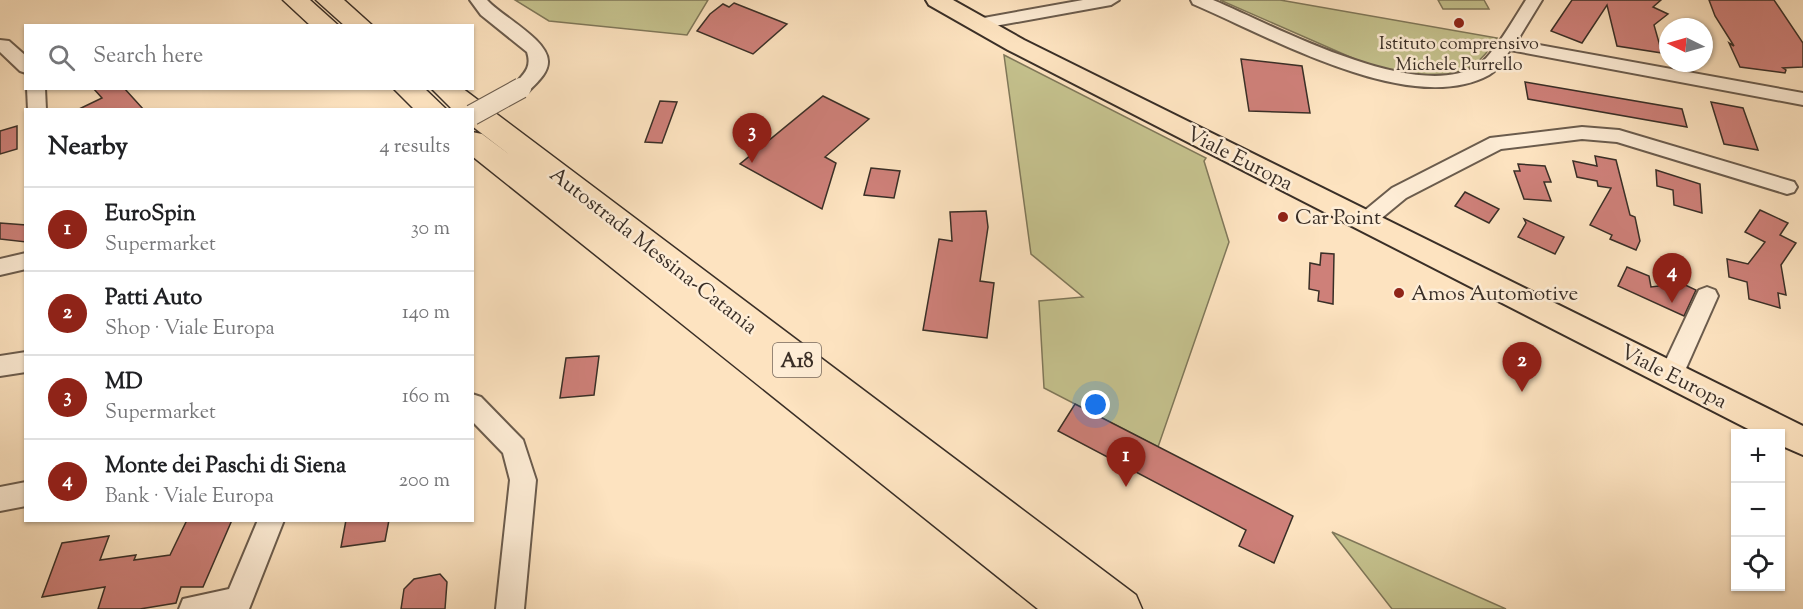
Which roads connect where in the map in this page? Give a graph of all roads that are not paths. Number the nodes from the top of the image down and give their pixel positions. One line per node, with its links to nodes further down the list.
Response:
1 (295, 0): 10 (highway)
2 (311, 0): 11 (highway)
3 (328, 0): 12 (highway)
4 (478, 0): 27 (street, bridge)
5 (937, 0): 13 (main road, Viale Europa)
6 (1111, 0): 9 (street)
7 (1534, 0): 14 (street)
8 (1204, 1): 14 (street)
9 (1079, 6): 13 (street); 16 (street)
10 (325, 24)
11 (341, 24)
12 (358, 24)
13 (978, 24): 16 (main road, Viale Europa)
14 (1505, 44): 22 (street)
15 (0, 45): 17 (street)
16 (1016, 45): 32 (main road, Viale Europa)
17 (24, 65)
18 (36, 90): 23 (street)
19 (408, 90): 24 (highway)
20 (428, 90): 25 (highway)
21 (446, 90): 26 (highway, Autostrada Messina-Catania / A18)
22 (1803, 99)
23 (37, 108)
24 (431, 108)
25 (451, 108)
26 (467, 108)
27 (474, 111)
28 (474, 114): 49 (highway, Autostrada Messina-Catania / A18)
29 (474, 127): 48 (highway)
30 (474, 143): 47 (highway, Autostrada Messina-Catania / A18)
31 (1787, 187): 32 (street)
32 (1365, 221): 38 (main road, Viale Europa)
33 (24, 261): 34 (street)
34 (0, 267)
35 (1707, 296): 38 (street)
36 (24, 362): 37 (street)
37 (0, 366)
38 (1671, 375): 40 (main road, Viale Europa)
39 (476, 413): 46 (street)
40 (1803, 441)
41 (24, 494): 42 (street)
42 (0, 499)
43 (270, 522): 44 (street)
44 (237, 605): 45 (street)
45 (193, 609)
46 (510, 609)
47 (1070, 609)
48 (1092, 609)
49 (1121, 609)

